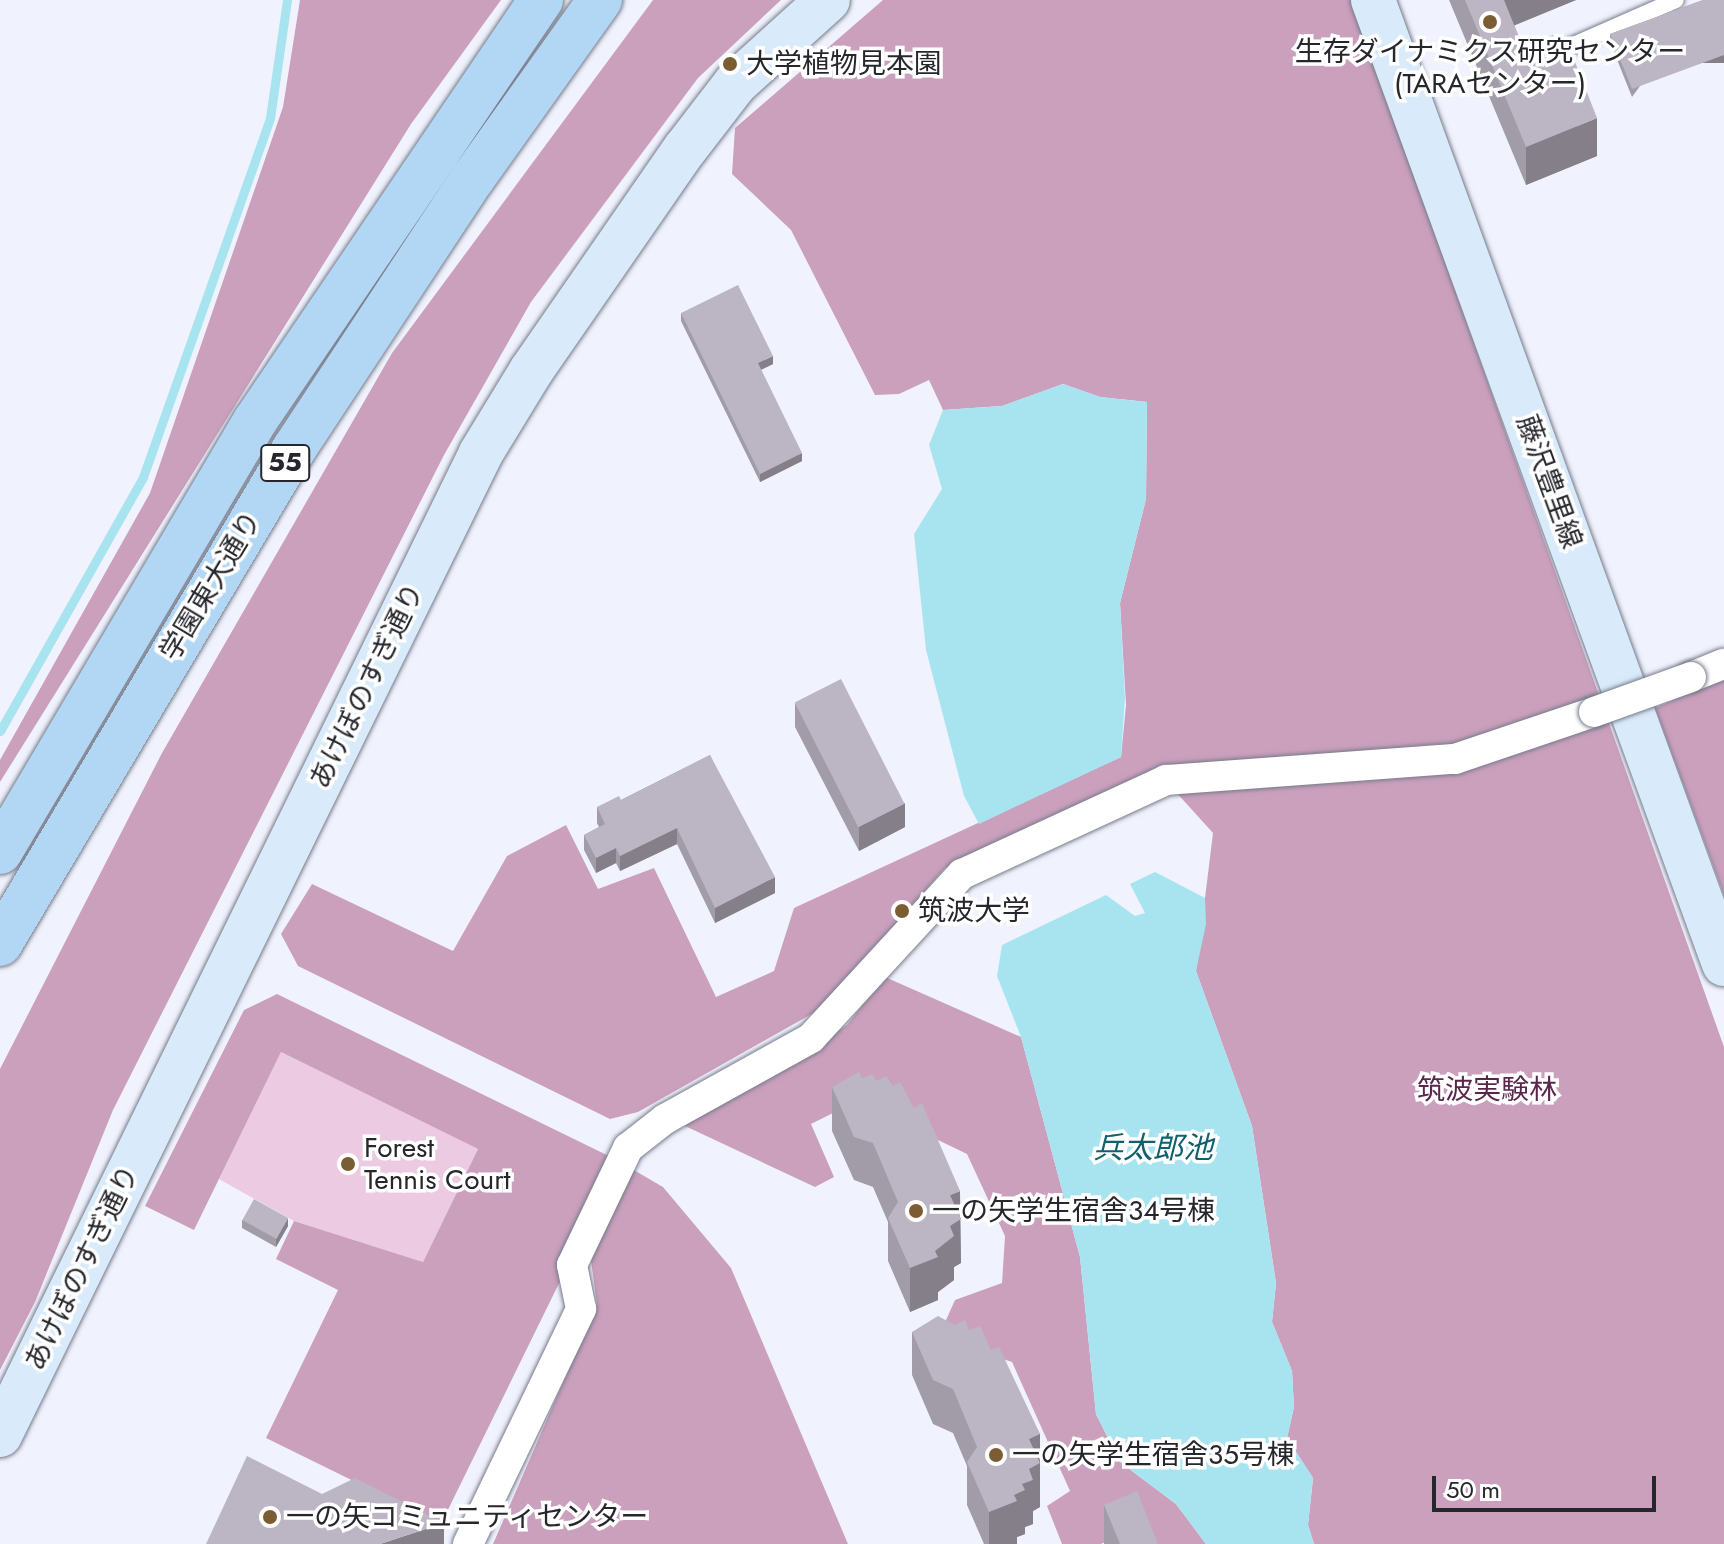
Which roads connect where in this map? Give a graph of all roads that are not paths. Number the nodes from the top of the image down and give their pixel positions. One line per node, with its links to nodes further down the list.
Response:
1 (541, 0): 8 (main road, 学園東大通り / 55)
2 (600, 0): 9 (main road, 学園東大通り / 55)
3 (828, 0): 11 (street, あけぼのすぎ通り)
4 (1373, 0): 10 (street, 藤沢豊里線)
5 (1676, 0): 6 (lane)
6 (1553, 54)
7 (1724, 664): 12 (street, bridge)
8 (0, 852)
9 (0, 944)
10 (1724, 964)
11 (0, 1435)
12 (468, 1544)

